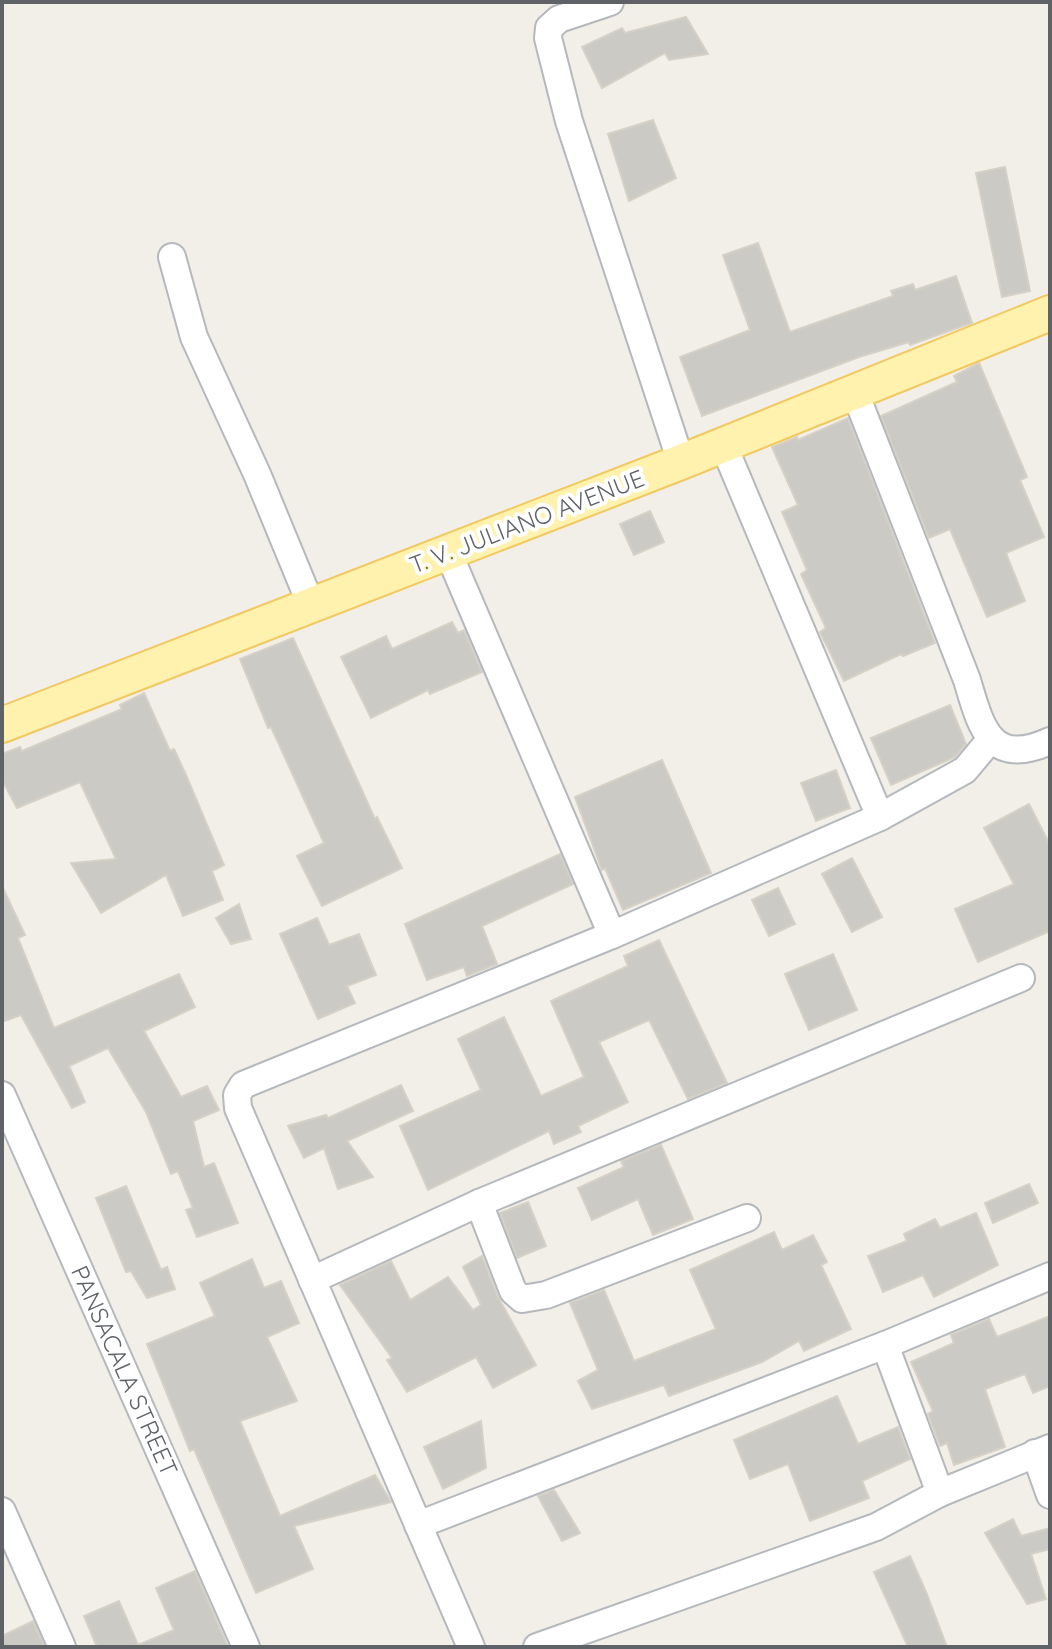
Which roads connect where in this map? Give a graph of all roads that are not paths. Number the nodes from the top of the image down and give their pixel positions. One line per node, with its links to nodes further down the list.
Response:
1 (610, 2): 6 (street)
2 (172, 257): 8 (street)
3 (1050, 313): 4 (main road, T. V. JULIANO AVENUE)
4 (854, 390): 5 (main road, T. V. JULIANO AVENUE); 10 (street)
5 (723, 444): 6 (main road, T. V. JULIANO AVENUE); 12 (street)
6 (681, 462): 7 (main road, T. V. JULIANO AVENUE)
7 (448, 552): 8 (main road, T. V. JULIANO AVENUE); 13 (street)
8 (311, 605): 9 (main road, T. V. JULIANO AVENUE)
9 (2, 725)
10 (990, 740): 11 (street); 12 (street)
11 (1050, 741)
12 (880, 817): 13 (street)
13 (612, 935): 19 (street)
14 (1021, 978): 16 (street)
15 (2, 1095): 27 (street, PANSACALA STREET)
16 (479, 1203): 17 (street); 19 (street)
17 (747, 1218)
18 (1050, 1276): 20 (street)
19 (312, 1280): 25 (street)
20 (885, 1345): 22 (street); 25 (street)
21 (1042, 1450): 22 (street); 23 (street)
22 (940, 1493): 29 (street)
23 (1050, 1495)
24 (2, 1511): 26 (street)
25 (418, 1525): 28 (street)
26 (62, 1647)
27 (246, 1647)
28 (471, 1647)
29 (537, 1647)

